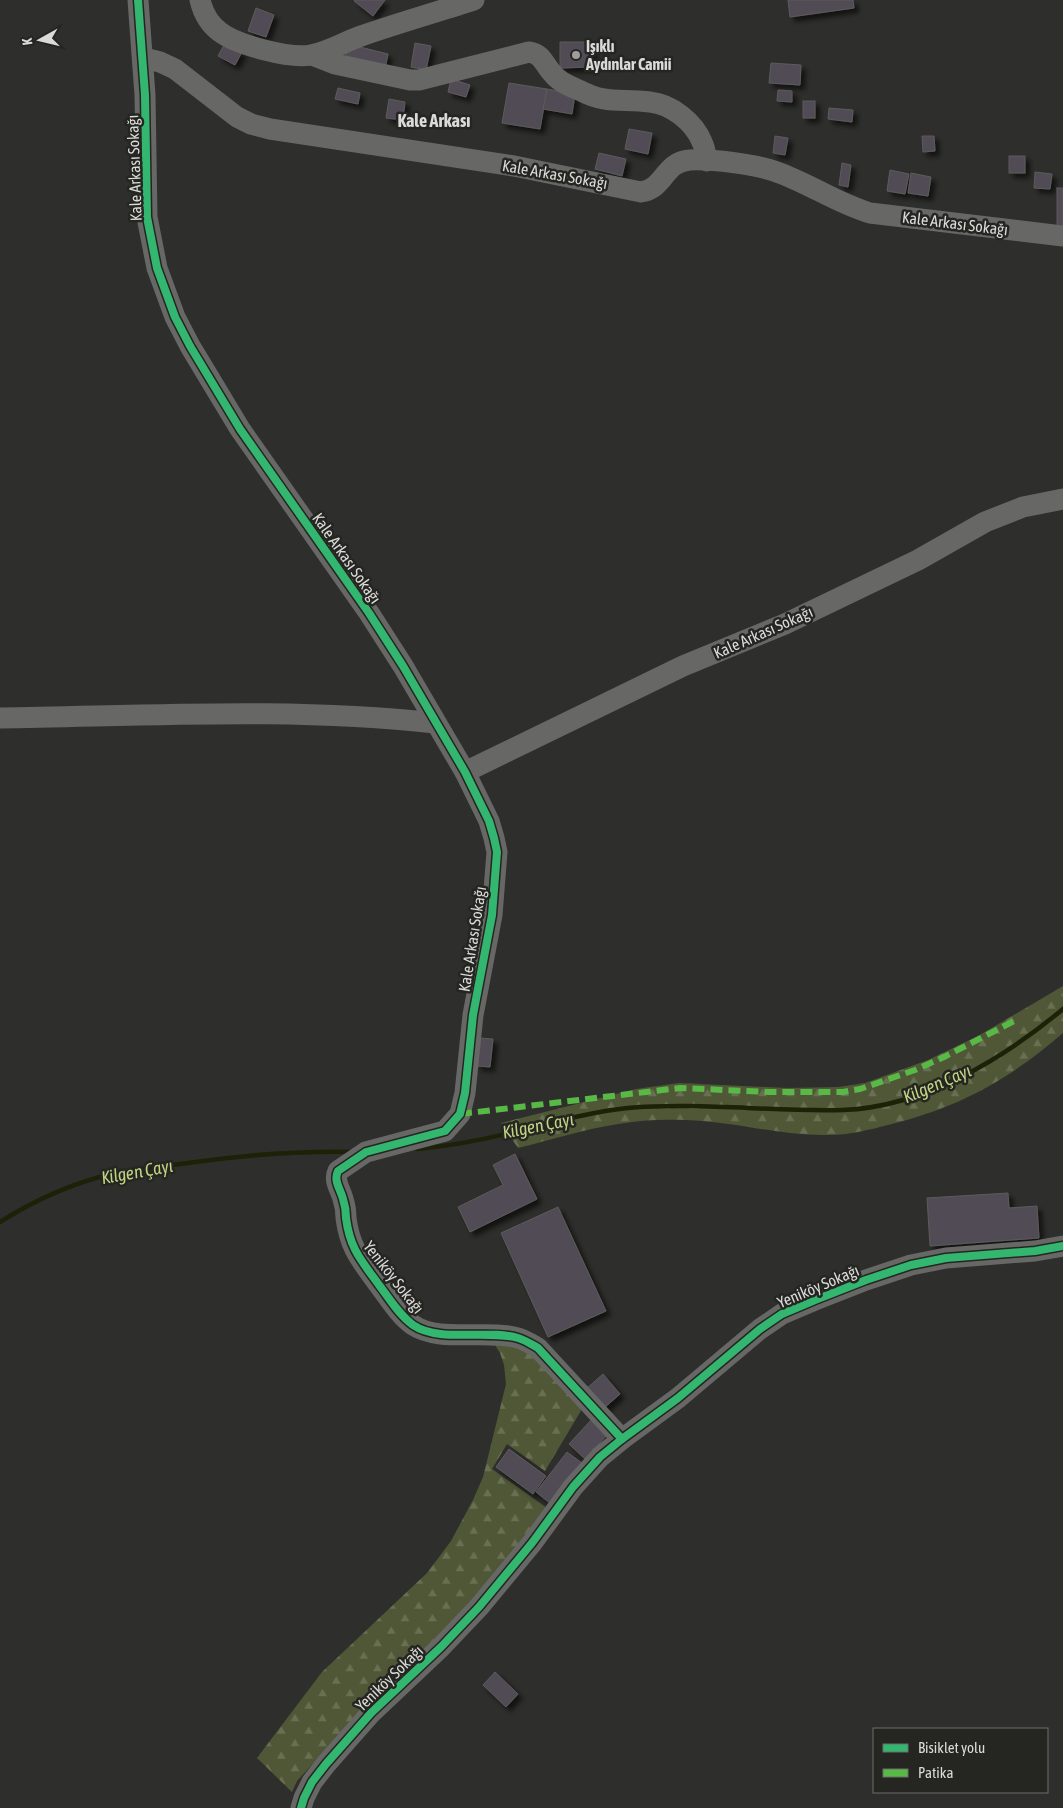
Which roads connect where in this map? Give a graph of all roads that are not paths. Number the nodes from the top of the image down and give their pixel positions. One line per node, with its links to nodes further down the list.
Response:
1 (138, 0): 5 (street, Kale Arkası Sokağı)
2 (200, 0): 4 (street)
3 (474, 0): 4 (street)
4 (312, 55): 6 (street)
5 (144, 58): 6 (street, Kale Arkası Sokağı); 10 (street, Kale Arkası Sokağı)
6 (707, 161): 7 (street, Kale Arkası Sokağı)
7 (1063, 236)
8 (1063, 499): 11 (street, Kale Arkası Sokağı)
9 (0, 718): 10 (street)
10 (435, 723): 11 (street, Kale Arkası Sokağı)
11 (465, 772): 12 (street, Kale Arkası Sokağı)
12 (445, 1131): 14 (street, Yeniköy Sokağı)
13 (1063, 1246): 14 (street, Yeniköy Sokağı)
14 (622, 1439): 15 (street, Yeniköy Sokağı)
15 (301, 1808)

